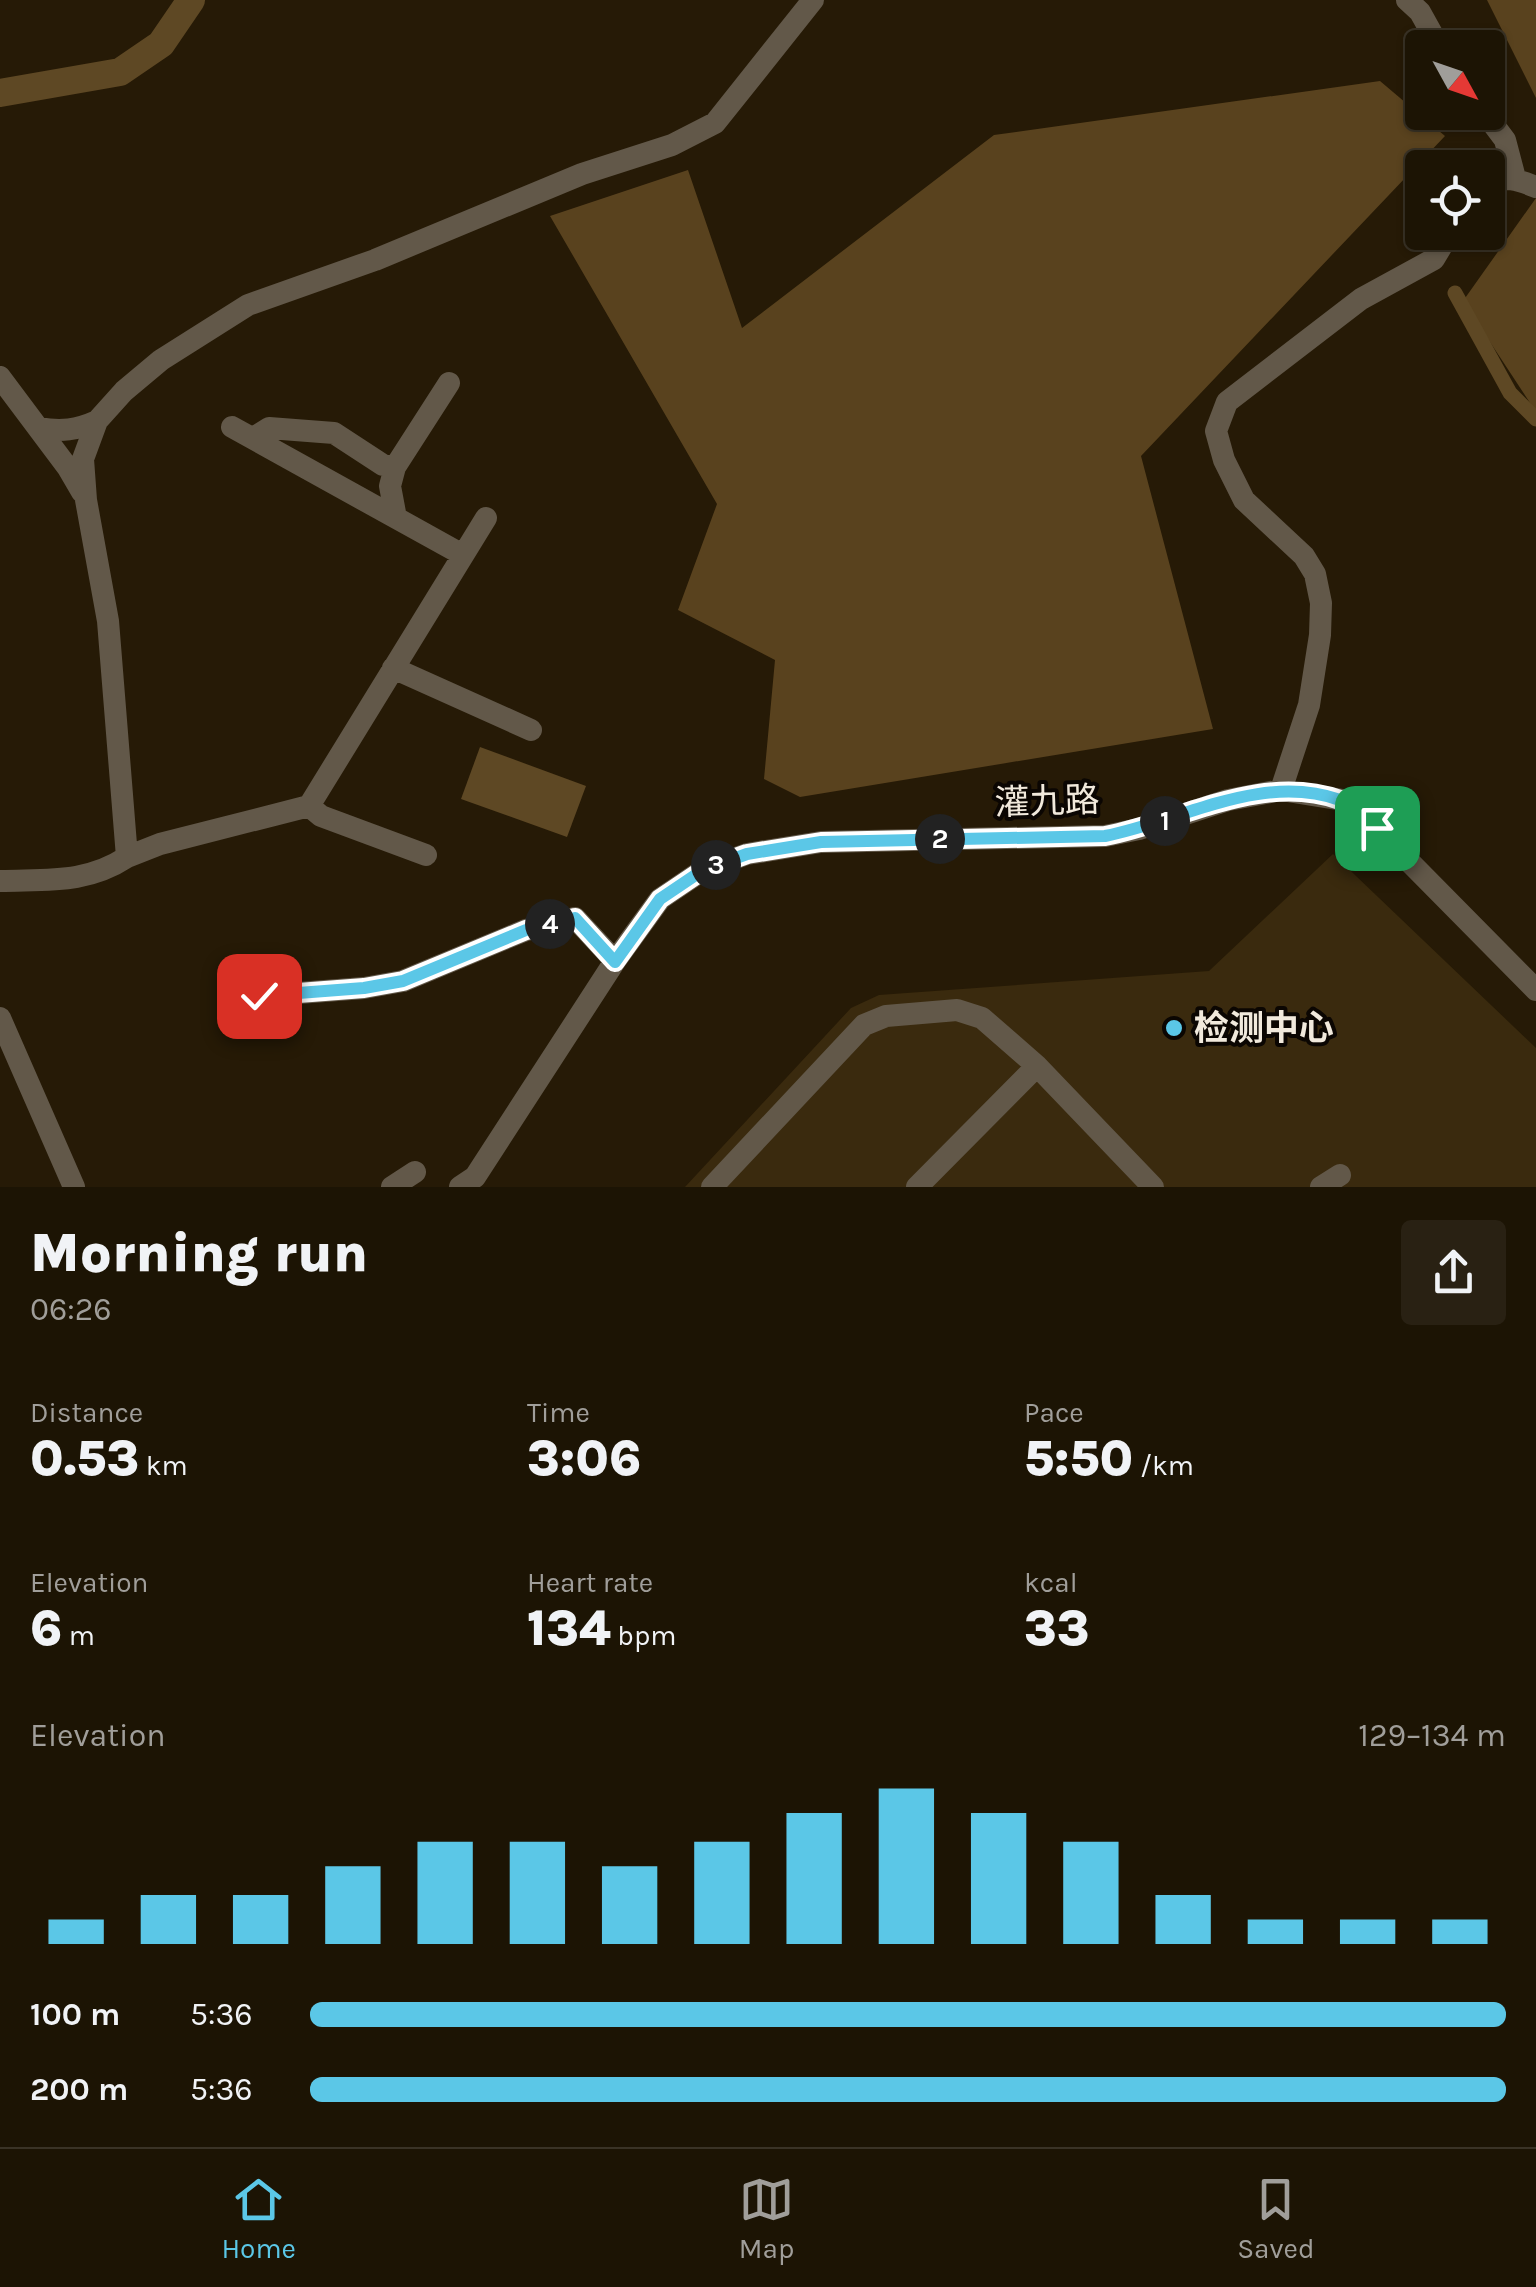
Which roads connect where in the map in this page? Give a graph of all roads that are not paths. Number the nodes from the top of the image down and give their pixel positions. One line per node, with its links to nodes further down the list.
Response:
1 (813, 0): 9 (street)
2 (1407, 0): 3 (street)
3 (1430, 30)
4 (1498, 130): 5 (street)
5 (1525, 183)
6 (1439, 250): 18 (street)
7 (0, 377): 10 (street)
8 (449, 383): 11 (street)
9 (97, 421): 10 (street); 12 (street)
10 (39, 428): 12 (street)
11 (395, 467): 13 (street); 13 (street)
12 (86, 500): 21 (street)
13 (396, 518): 15 (street)
14 (486, 518): 15 (street)
15 (463, 555): 16 (street)
16 (393, 668): 17 (street); 19 (street)
17 (531, 730)
18 (1281, 790): 23 (street, 灌九路); 25 (street, 灌九路)
19 (309, 806): 20 (street); 21 (street)
20 (426, 855)
21 (127, 857): 22 (street)
22 (0, 881)
23 (615, 962): 24 (street); 32 (street, 灌九路)
24 (230, 990)
25 (1536, 990)
26 (0, 1018): 30 (street)
27 (1036, 1066): 29 (street); 33 (street); 34 (street)
28 (418, 1182): 31 (street)
29 (1151, 1186)
30 (74, 1187)
31 (392, 1187)
32 (460, 1187)
33 (712, 1187)
34 (916, 1187)

